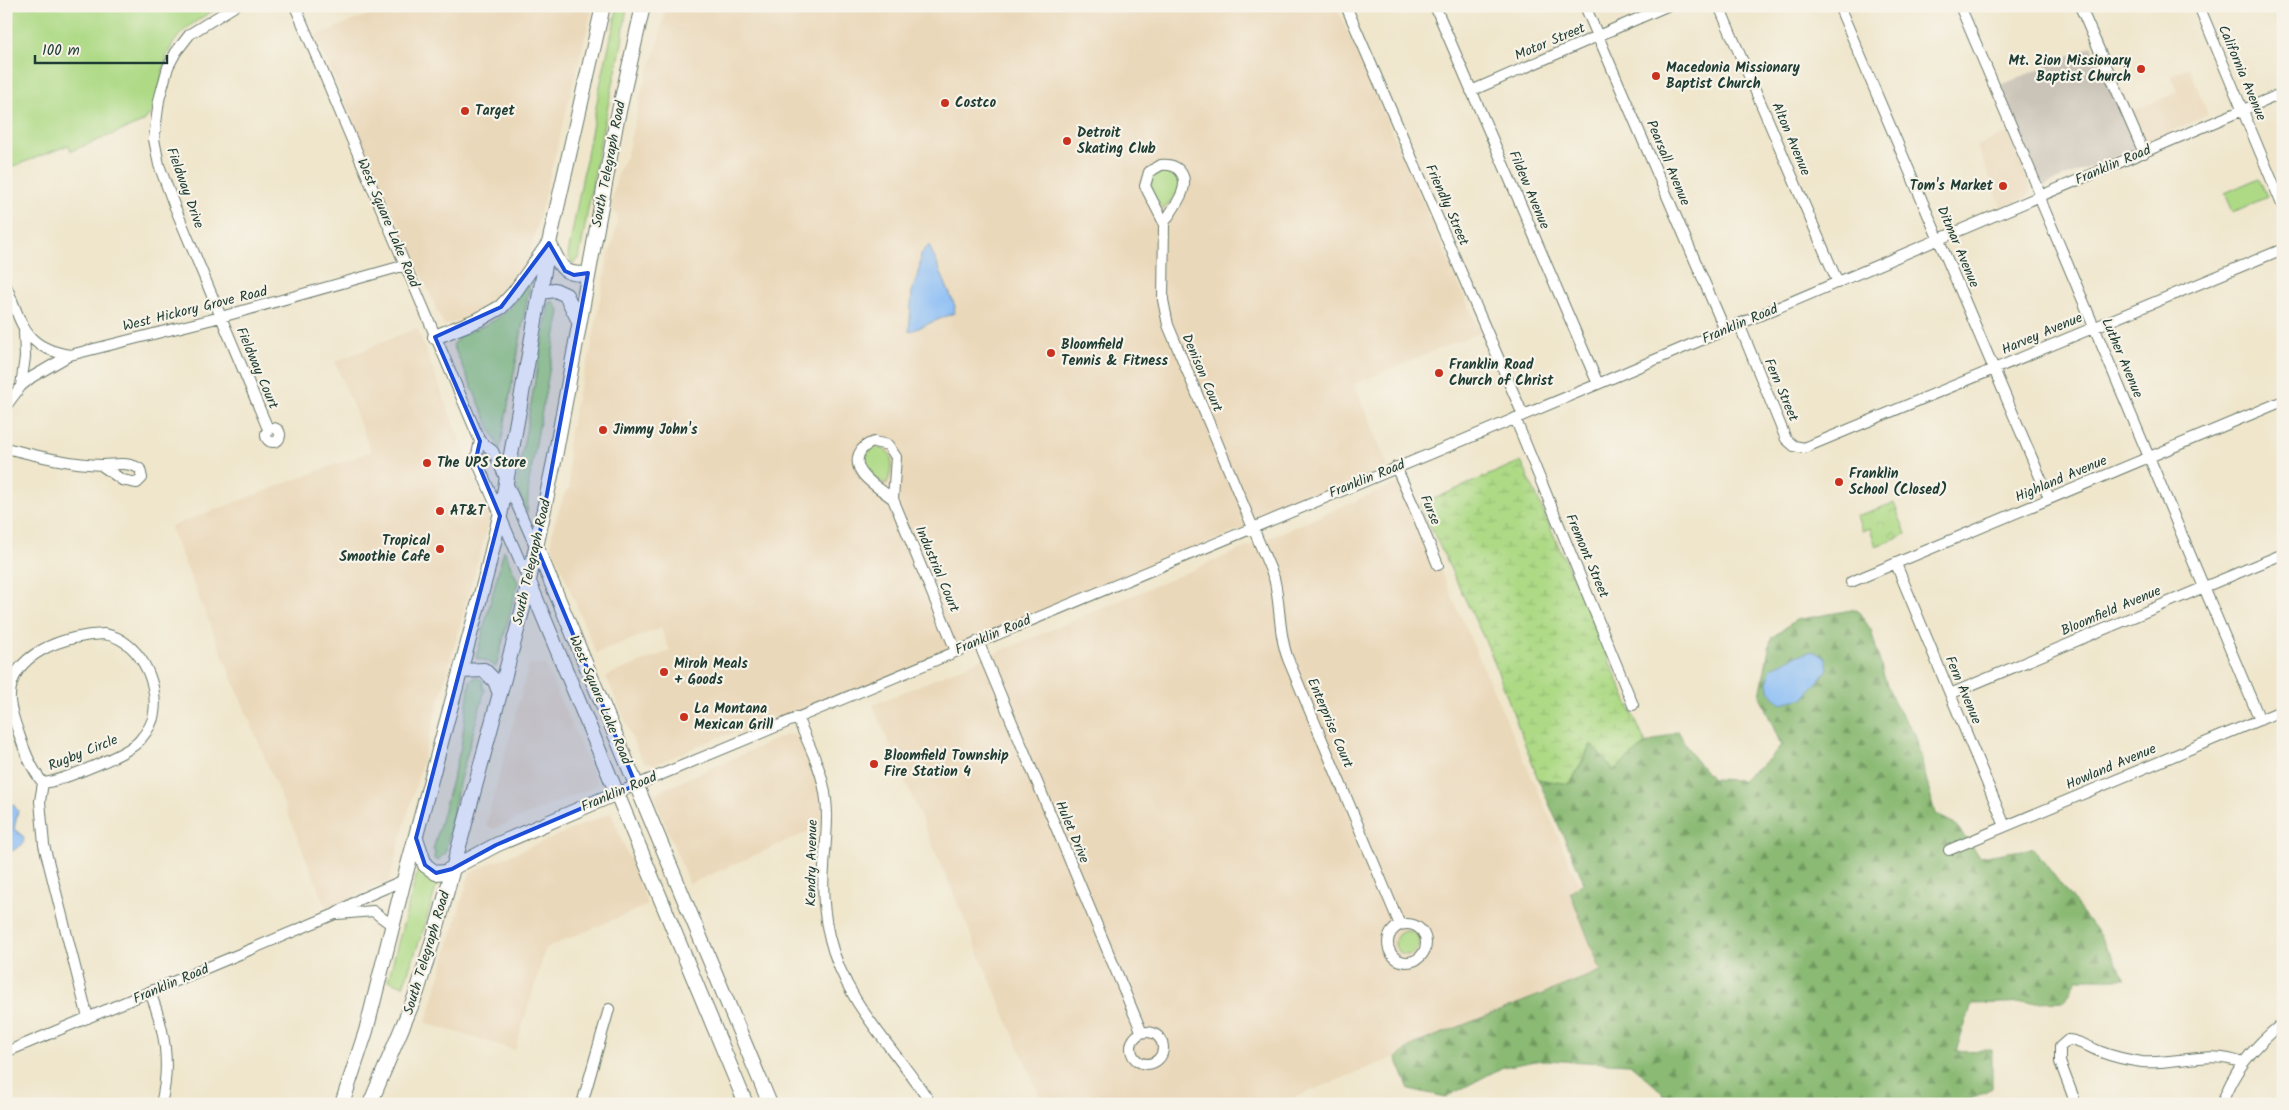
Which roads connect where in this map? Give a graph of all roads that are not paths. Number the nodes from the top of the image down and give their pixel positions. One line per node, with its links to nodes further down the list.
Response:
1 (235, 6): 30 (street, Fieldway Drive)
2 (295, 6): 25 (street, West Square Lake Road)
3 (603, 6): 23 (highway)
4 (644, 6): 26 (highway, South Telegraph Road)
5 (1346, 6): 43 (street, Friendly Street)
6 (1435, 6): 15 (street, Fildew Avenue)
7 (1585, 6): 14 (street, Pearsall Avenue)
8 (1667, 6): 14 (street, Motor Street)
9 (1719, 6): 27 (street, Alton Avenue)
10 (1839, 6): 22 (street, Ditmar Avenue)
11 (1960, 6): 19 (street, Luther Avenue)
12 (2080, 6): 18 (street)
13 (2199, 6): 17 (street, California Avenue)
14 (1598, 36): 15 (street, Motor Street); 35 (street, Pearsall Avenue)
15 (1471, 91): 39 (street, Fildew Avenue)
16 (2283, 93): 17 (street, Franklin Road)
17 (2242, 110): 18 (street, Franklin Road); 20 (street, California Avenue)
18 (2144, 152): 19 (street, Franklin Road)
19 (2040, 197): 22 (street, Franklin Road); 33 (street, Luther Avenue)
20 (2283, 207)
21 (1164, 223): 21 (street, Denison Court); 55 (street, Denison Court)
22 (1940, 239): 27 (street, Franklin Road); 38 (street, Ditmar Avenue)
23 (549, 243): 26 (highway); 29 (highway); 36 (highway)
24 (2283, 249): 33 (street, Harvey Avenue)
25 (406, 265): 30 (street, West Hickory Grove Road); 36 (street, West Square Lake Road)
26 (588, 273): 31 (highway, South Telegraph Road)
27 (1838, 282): 32 (street, Franklin Road)
28 (6, 286): 34 (street)
29 (541, 292): 31 (highway); 51 (highway)
30 (221, 317): 37 (street, West Hickory Grove Road); 44 (street, Fieldway Court)
31 (580, 321): 56 (highway, South Telegraph Road)
32 (1739, 324): 35 (street, Franklin Road); 46 (street, Fern Street)
33 (2094, 327): 38 (street, Harvey Avenue); 48 (street, Luther Avenue)
34 (24, 330): 37 (street); 40 (street)
35 (1725, 330): 39 (street, Franklin Road)
36 (435, 337): 45 (street, West Square Lake Road)
37 (70, 355): 40 (street, West Hickory Grove Road)
38 (1995, 369): 46 (street, Harvey Avenue); 52 (street, Ditmar Avenue)
39 (1598, 384): 43 (street, Franklin Road)
40 (21, 386): 42 (street, West Hickory Grove Road)
41 (2283, 401): 48 (street, Highland Avenue)
42 (6, 406)
43 (1519, 417): 50 (street, Franklin Road); 68 (street, Fremont Street)
44 (268, 429)
45 (480, 441): 51 (street, West Square Lake Road); 54 (street, West Square Lake Road)
46 (1813, 444)
47 (6, 448): 49 (street)
48 (2149, 457): 52 (street, Highland Avenue); 62 (street, Luther Avenue)
49 (101, 465)
50 (1396, 468): 55 (street, Franklin Road); 59 (street, Furse)
51 (506, 481): 54 (highway); 56 (street, West Square Lake Road)
52 (2049, 498): 58 (street, Highland Avenue)
53 (893, 499): 53 (street, Industrial Court); 64 (street, Industrial Court)
54 (500, 516): 60 (street, West Square Lake Road); 65 (highway)
55 (1252, 526): 63 (street, Franklin Road); 81 (street, Enterprise Court)
56 (537, 548): 60 (highway, South Telegraph Road); 73 (highway, West Square Lake Road)
57 (2283, 554): 62 (street, Bloomfield Avenue)
58 (1896, 564): 61 (street, Highland Avenue); 67 (street, Fern Avenue)
59 (1438, 565)
60 (529, 582): 66 (highway, South Telegraph Road); 74 (highway, West Square Lake Road)
61 (1851, 582)
62 (2204, 587): 67 (street, Bloomfield Avenue); 71 (street, Luther Avenue)
63 (978, 641): 64 (street, Franklin Road); 87 (street, Hulet Drive)
64 (956, 650): 70 (street, Franklin Road)
65 (462, 671): 66 (highway); 76 (highway)
66 (500, 694): 78 (highway, South Telegraph Road)
67 (1950, 694): 75 (street, Fern Avenue)
68 (1633, 705)
69 (2283, 710): 71 (street, Howland Avenue)
70 (797, 718): 73 (street, Franklin Road); 96 (street, Kendry Avenue)
71 (2260, 720): 75 (street, Howland Avenue)
72 (42, 782): 72 (street, Rugby Circle); 85 (street, Rugby Circle)
73 (636, 785): 74 (street, Franklin Road); 95 (highway, West Square Lake Road)
74 (617, 793): 78 (highway, Franklin Road); 94 (highway, West Square Lake Road)
75 (2006, 826): 77 (street, Howland Avenue)
76 (416, 838): 78 (highway); 79 (highway)
77 (1949, 850)
78 (452, 869): 92 (highway, South Telegraph Road)
79 (404, 880): 80 (street, Franklin Road); 82 (highway)
80 (335, 914): 82 (street, Franklin Road); 83 (street, Franklin Road)
81 (1400, 925)
82 (393, 926): 91 (highway)
83 (150, 992): 85 (street, Franklin Road); 90 (street)
84 (609, 1009): 93 (street)
85 (88, 1018): 88 (street, Franklin Road)
86 (2283, 1023): 89 (street)
87 (1142, 1033)
88 (6, 1052)
89 (2242, 1063): 97 (street); 98 (street)
90 (161, 1104)
91 (342, 1104)
92 (370, 1104)
93 (582, 1104)
94 (746, 1104)
95 (770, 1104)
96 (931, 1104)
97 (2076, 1104)
98 (2222, 1104)

